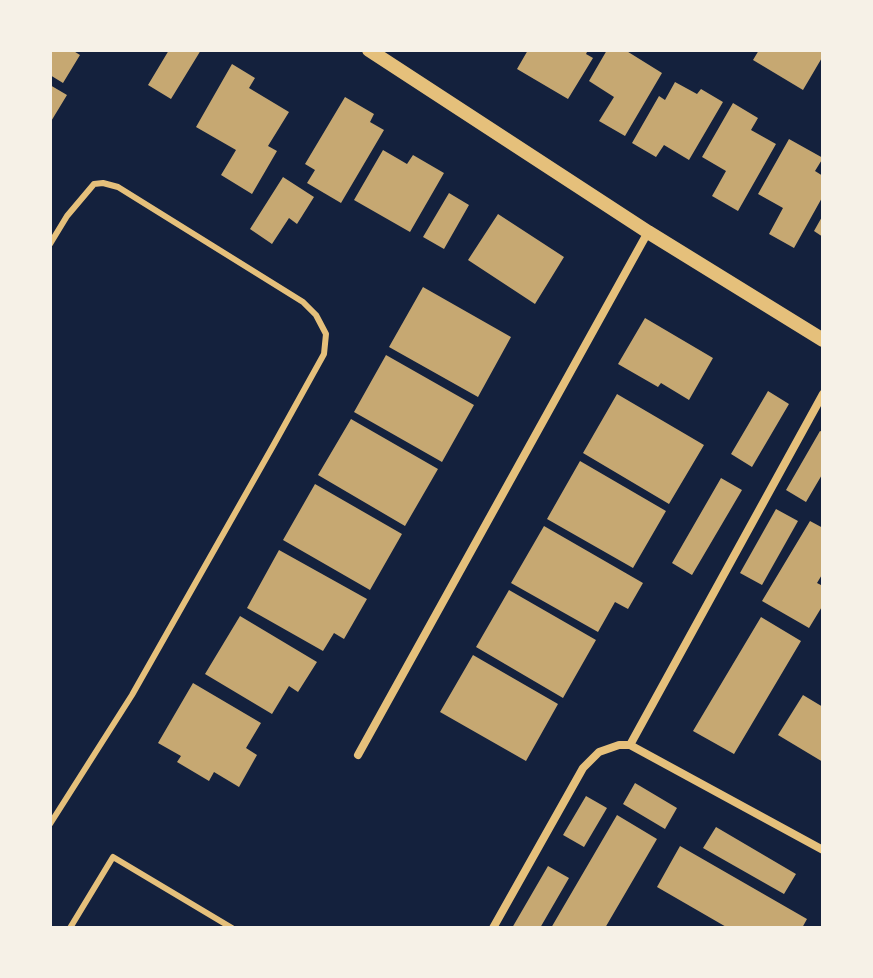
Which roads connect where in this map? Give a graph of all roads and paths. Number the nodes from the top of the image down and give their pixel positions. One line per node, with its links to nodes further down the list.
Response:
1 (369, 50): 2 (street)
2 (648, 232): 4 (street); 7 (street)
3 (50, 244): 8 (lane)
4 (823, 340)
5 (823, 394): 6 (street)
6 (630, 745): 9 (street); 12 (street)
7 (358, 755)
8 (50, 824)
9 (823, 850)
10 (70, 928): 11 (lane)
11 (232, 928)
12 (493, 928)

